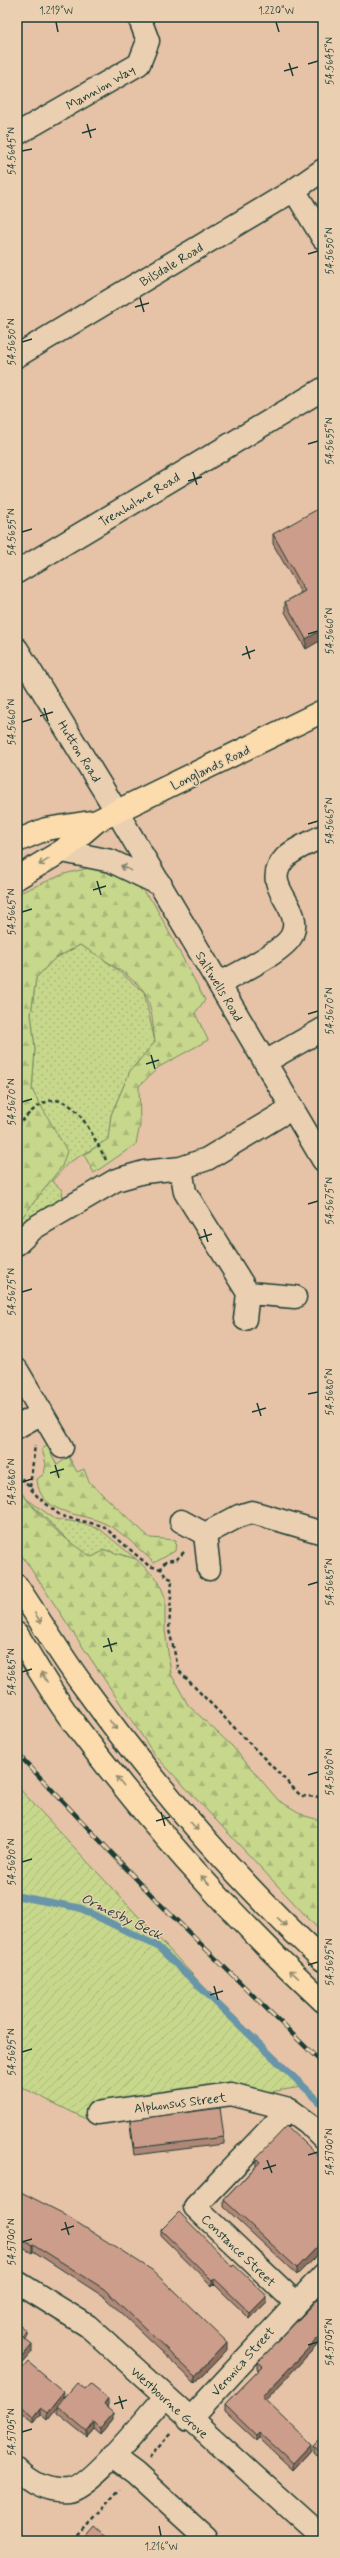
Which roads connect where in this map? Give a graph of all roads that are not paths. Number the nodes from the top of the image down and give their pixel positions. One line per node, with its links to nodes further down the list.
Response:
1 (139, 17): 2 (street, Mannion Way)
2 (17, 134)
3 (323, 170): 4 (street, Bilsdale Road)
4 (294, 190): 5 (street); 6 (street, Bilsdale Road)
5 (323, 238)
6 (17, 356)
7 (323, 389): 8 (street, Trenholme Road)
8 (17, 572)
9 (17, 650): 11 (street, Hutton Road)
10 (323, 711): 11 (main road, Longlands Road)
11 (117, 812): 12 (main road, Longlands Road); 17 (street, Saltwells Road)
12 (97, 821): 14 (main road, Longlands Road); 15 (main road, Longlands Road)
13 (323, 836): 18 (street)
14 (17, 841)
15 (62, 851): 16 (main road, Longlands Road, one-way to 16); 17 (street, one-way to 15)
16 (17, 878)
17 (161, 885): 18 (street, Saltwells Road)
18 (219, 984): 20 (street, Saltwells Road)
19 (323, 1029): 20 (street)
20 (265, 1062): 21 (street, Saltwells Road)
21 (292, 1108): 22 (street, Saltwells Road); 23 (street)
22 (322, 1155)
23 (181, 1168): 24 (street); 25 (street)
24 (17, 1244)
25 (248, 1293): 26 (street); 27 (street)
26 (295, 1297)
27 (245, 1319)
28 (17, 1370): 29 (street)
29 (45, 1418): 30 (street); 31 (street)
30 (17, 1427)
31 (62, 1447)
32 (181, 1521): 34 (street)
33 (323, 1533): 34 (street)
34 (205, 1534): 35 (street)
35 (209, 1569)
36 (17, 1586): 38 (main road, one-way to 38)
37 (17, 1634): 39 (main road, one-way to 37)
38 (323, 1960)
39 (323, 2001)
40 (289, 2109): 41 (street, Alphonsus Street); 42 (street, Alphonsus Street); 45 (street, Constance Street)
41 (97, 2113)
42 (323, 2138)
43 (323, 2275): 45 (street, Veronica Street)
44 (17, 2282): 46 (street, Westbourne Grove)
45 (296, 2303): 47 (street, Veronica Street)
46 (165, 2397): 47 (street, Westbourne Grove); 48 (street)
47 (189, 2420): 50 (street, Westbourne Grove)
48 (112, 2456): 49 (street); 51 (street)
49 (17, 2469)
50 (316, 2537)
51 (201, 2541)

